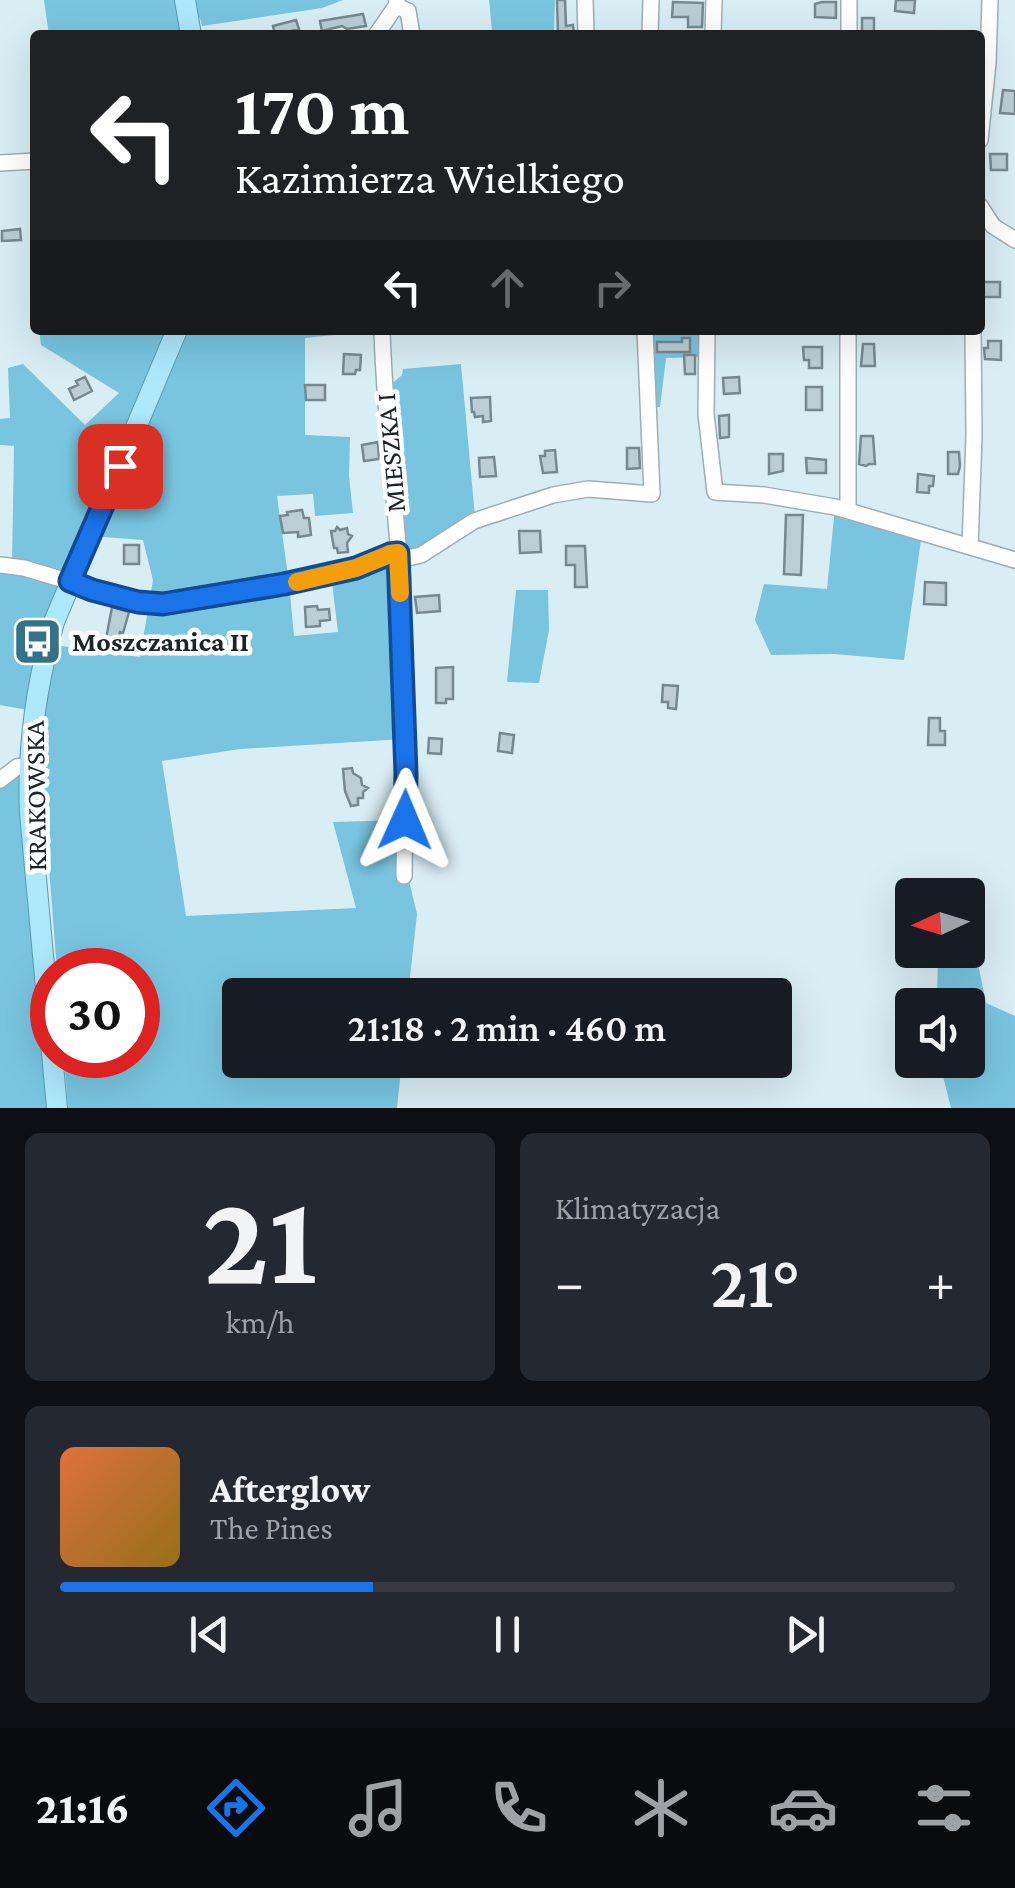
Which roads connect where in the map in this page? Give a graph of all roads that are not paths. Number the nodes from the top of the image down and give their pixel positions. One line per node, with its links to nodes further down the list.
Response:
1 (185, 0): 8 (main road)
2 (585, 0): 11 (street)
3 (651, 0): 12 (street)
4 (714, 0): 13 (street)
5 (849, 0): 14 (street)
6 (990, 0): 15 (street)
7 (396, 3): 9 (street); 10 (street)
8 (189, 30)
9 (379, 30)
10 (411, 30)
11 (586, 30)
12 (650, 30)
13 (713, 30)
14 (848, 30)
15 (985, 91)
16 (30, 162): 17 (street)
17 (0, 163)
18 (985, 217): 19 (street)
19 (1015, 240)
20 (175, 335): 31 (main road, KRAKOWSKA)
21 (382, 335): 28 (street, MIESZKA I)
22 (644, 335): 28 (street)
23 (707, 335): 26 (street)
24 (848, 335): 26 (street)
25 (974, 335): 27 (street)
26 (848, 510): 27 (street)
27 (970, 547): 29 (street)
28 (399, 556): 31 (street); 34 (street, MIESZKA I)
29 (1015, 560)
30 (0, 565): 31 (street)
31 (70, 581): 32 (main road, KRAKOWSKA)
32 (29, 765): 33 (street); 35 (main road, KRAKOWSKA)
33 (0, 780)
34 (404, 876)
35 (57, 1108)

